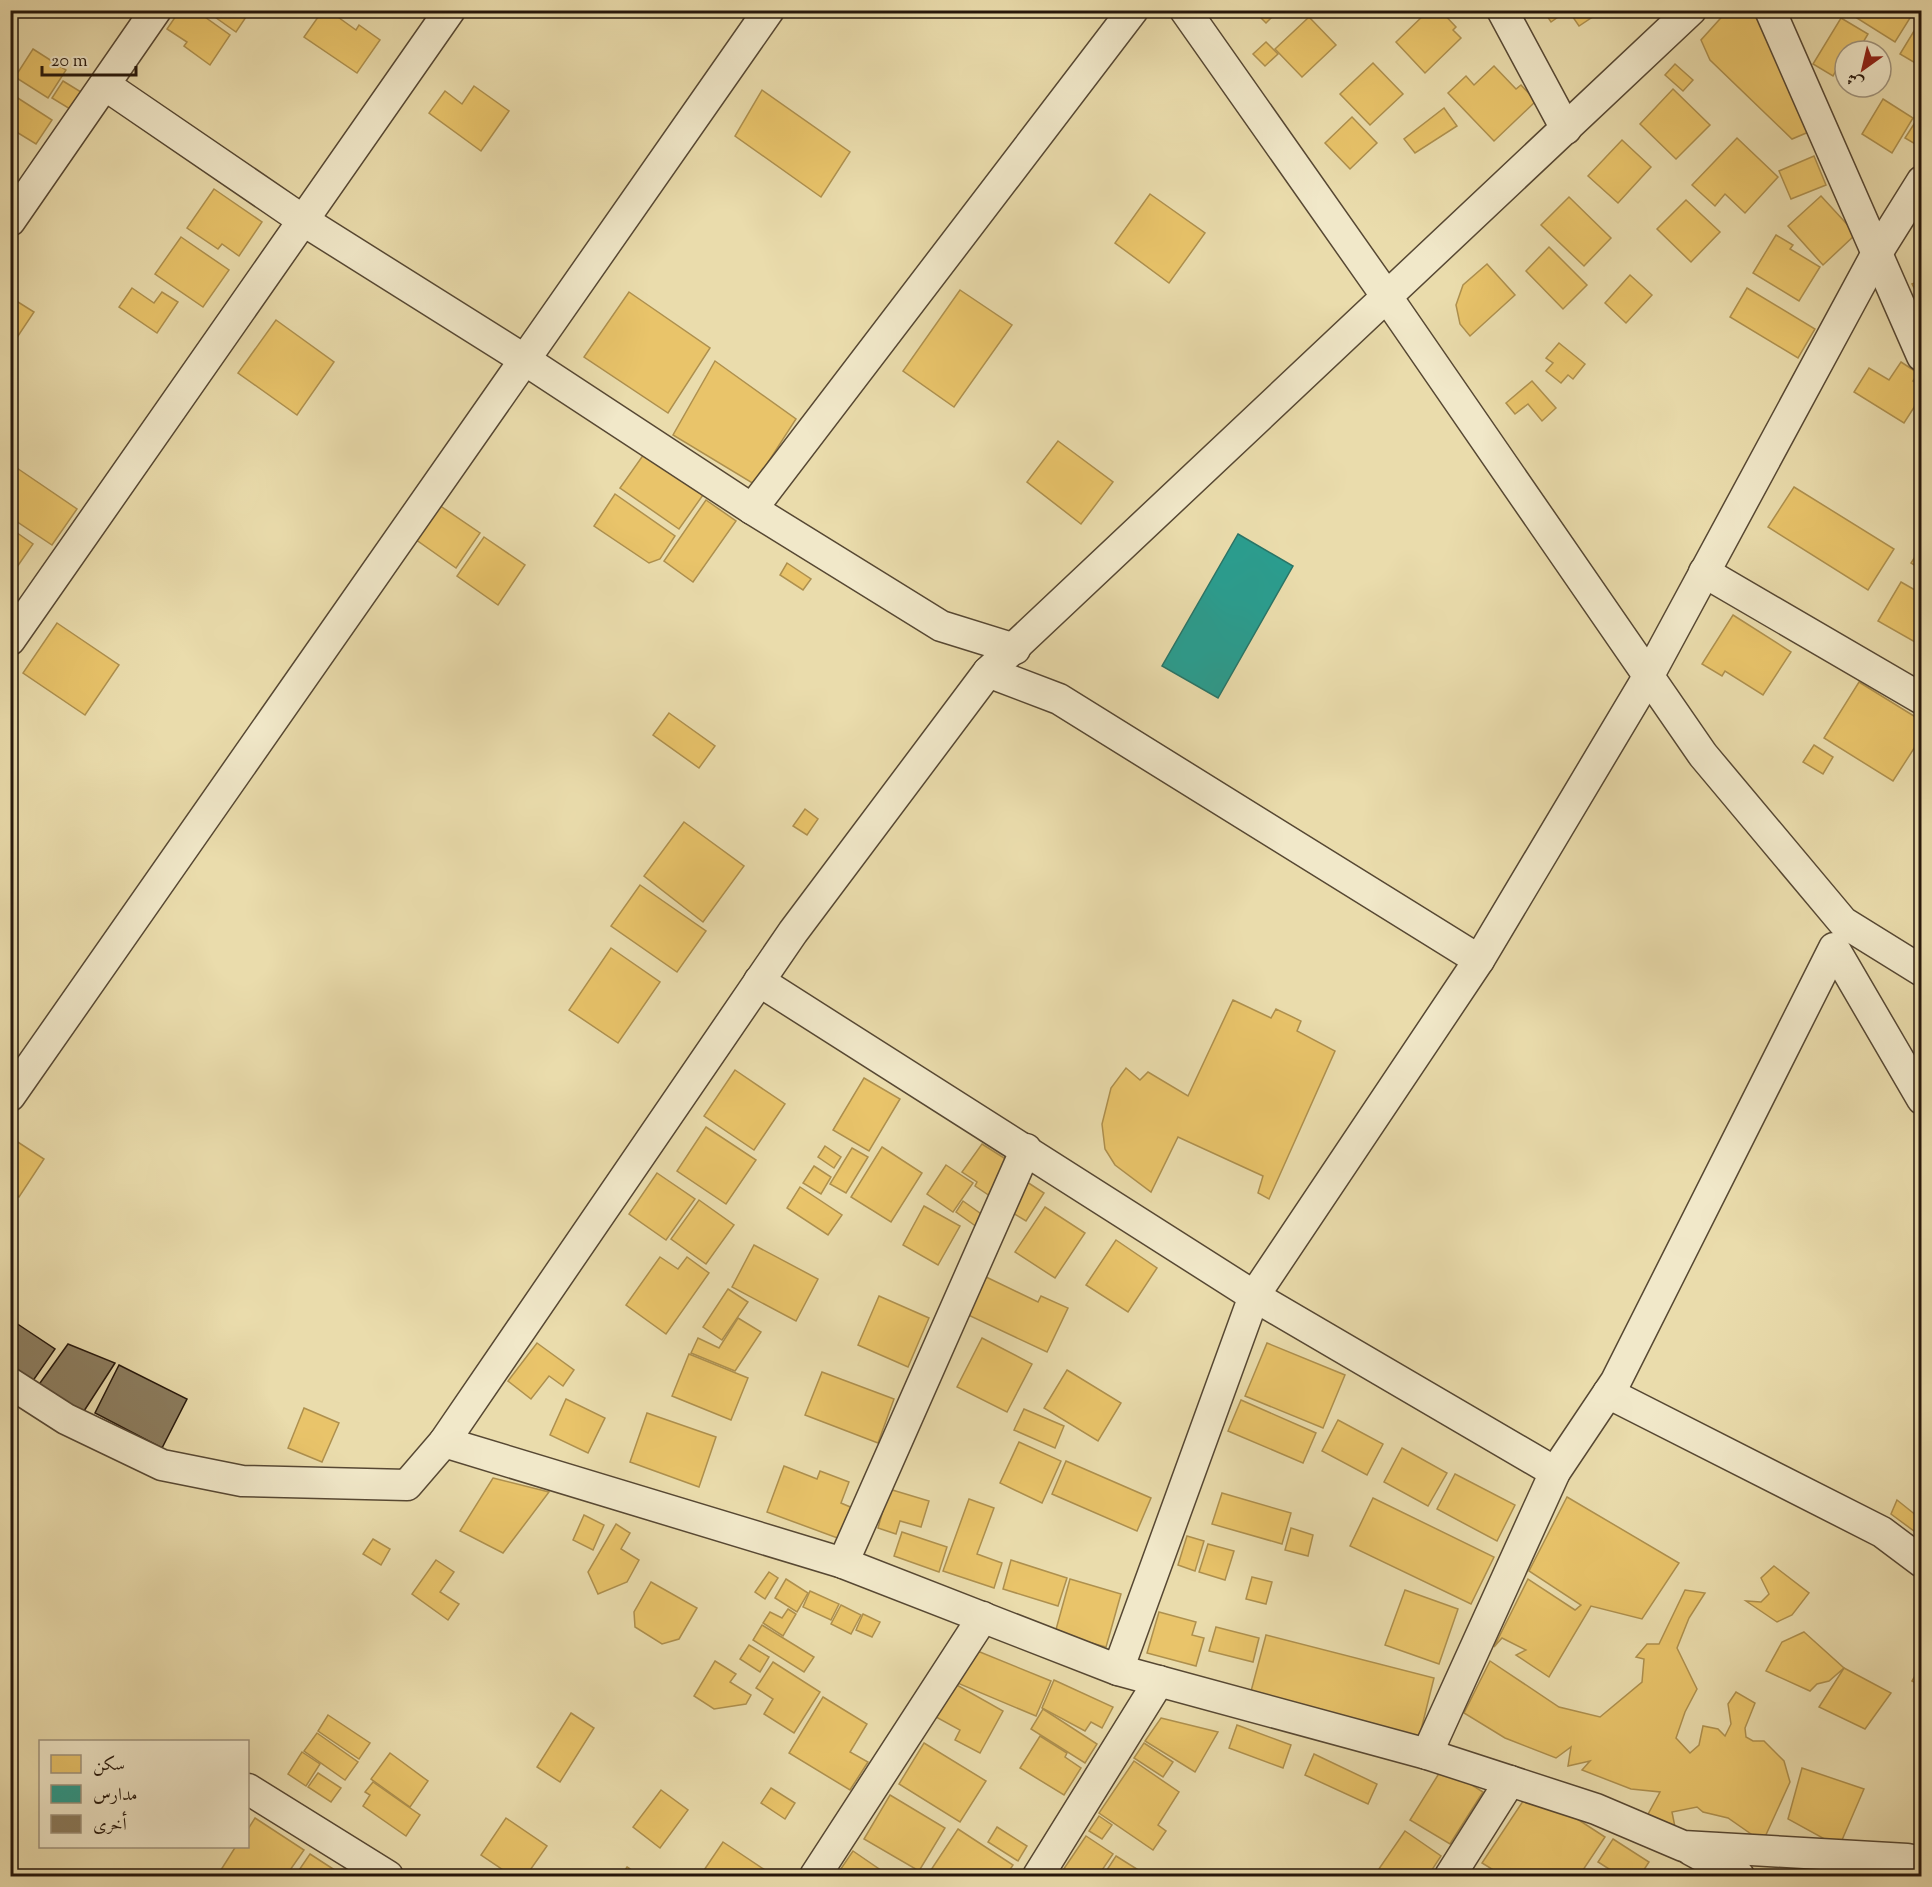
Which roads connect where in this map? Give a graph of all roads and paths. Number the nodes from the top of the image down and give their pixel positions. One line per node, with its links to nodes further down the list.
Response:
1 (156, 10): 9 (street)
2 (450, 10): 13 (street)
3 (769, 10): 17 (street)
4 (1133, 10): 18 (street)
5 (1185, 10): 15 (street)
6 (1502, 10): 10 (street)
7 (1691, 10): 10 (street)
8 (1770, 10): 14 (street)
9 (105, 85): 12 (street); 13 (street)
10 (1566, 129): 15 (street)
11 (1922, 182): 14 (street)
12 (10, 221)
13 (304, 221): 17 (street); 20 (street)
14 (1876, 253): 16 (street); 19 (street)
15 (1387, 297): 21 (street); 23 (street)
16 (1922, 356)
17 (525, 360): 18 (street); 29 (street)
18 (752, 509): 21 (street)
19 (1704, 572): 23 (street); 24 (street)
20 (10, 640)
21 (1015, 649): 22 (street)
22 (988, 672): 26 (street); 28 (street)
23 (1648, 677): 25 (street); 26 (street)
24 (1922, 699)
25 (1838, 935): 27 (street); 30 (street); 34 (street)
26 (1479, 960): 32 (street)
27 (1922, 971)
28 (759, 981): 31 (street); 35 (street)
29 (10, 1096)
30 (1922, 1099)
31 (1026, 1149): 32 (street); 38 (street)
32 (1254, 1296): 36 (street); 40 (street)
33 (10, 1383): 35 (street)
34 (1608, 1393): 36 (street); 37 (street)
35 (444, 1442): 38 (street)
36 (1555, 1472): 42 (street)
37 (1922, 1562)
38 (843, 1563): 39 (street)
39 (983, 1617): 40 (street); 48 (street)
40 (1118, 1670): 41 (street)
41 (1159, 1681): 42 (street); 49 (street)
42 (1427, 1754): 43 (street)
43 (1510, 1781): 45 (street); 50 (street)
44 (249, 1790): 47 (street)
45 (1683, 1846): 46 (street); 51 (street)
46 (1908, 1866)
47 (388, 1876)
48 (815, 1876)
49 (1038, 1876)
50 (1450, 1876)
51 (1738, 1876)

